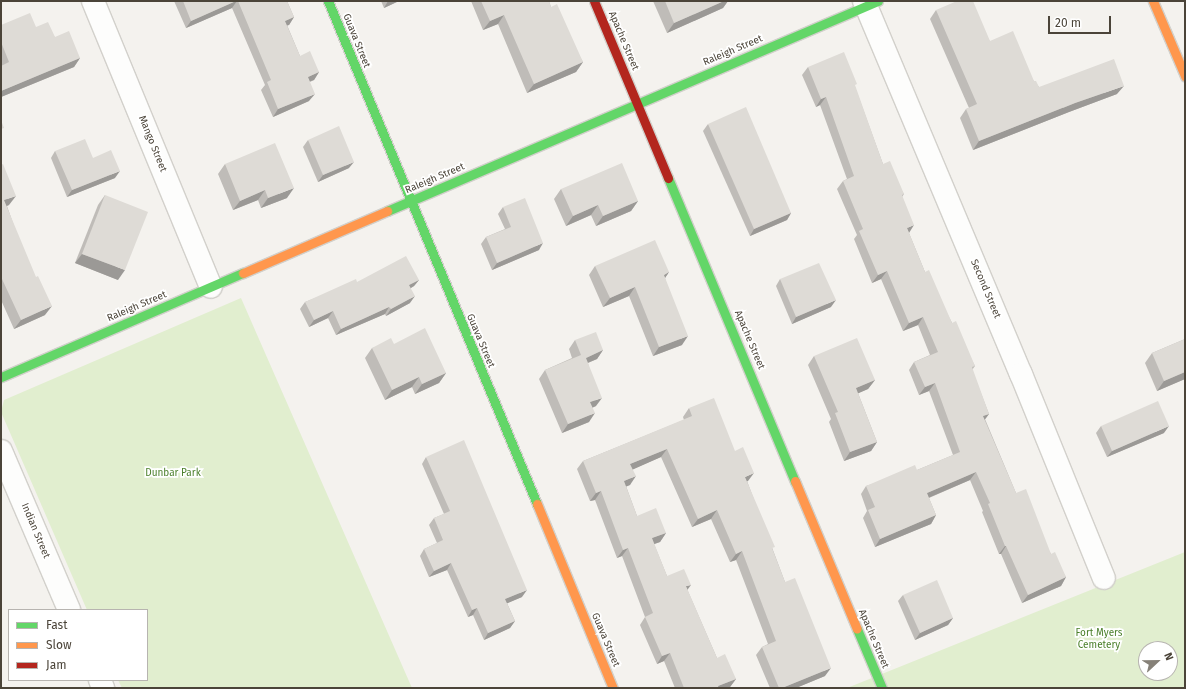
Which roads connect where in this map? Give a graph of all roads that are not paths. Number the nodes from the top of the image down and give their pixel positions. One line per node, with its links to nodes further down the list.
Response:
1 (93, 1): 9 (street, Mango Street)
2 (328, 1): 8 (street, Guava Street)
3 (594, 1): 7 (street, Apache Street)
4 (1153, 1): 6 (street)
5 (869, 3): 7 (street, Raleigh Street); 12 (street, Second Street)
6 (1185, 76)
7 (637, 103): 8 (street, Raleigh Street); 15 (street, Apache Street)
8 (410, 202): 9 (street, Raleigh Street); 14 (street, Guava Street)
9 (211, 287): 10 (street, Raleigh Street)
10 (1, 377)
11 (1, 451): 13 (street, Indian Street)
12 (1104, 578)
13 (69, 609)
14 (613, 688)
15 (882, 688)

